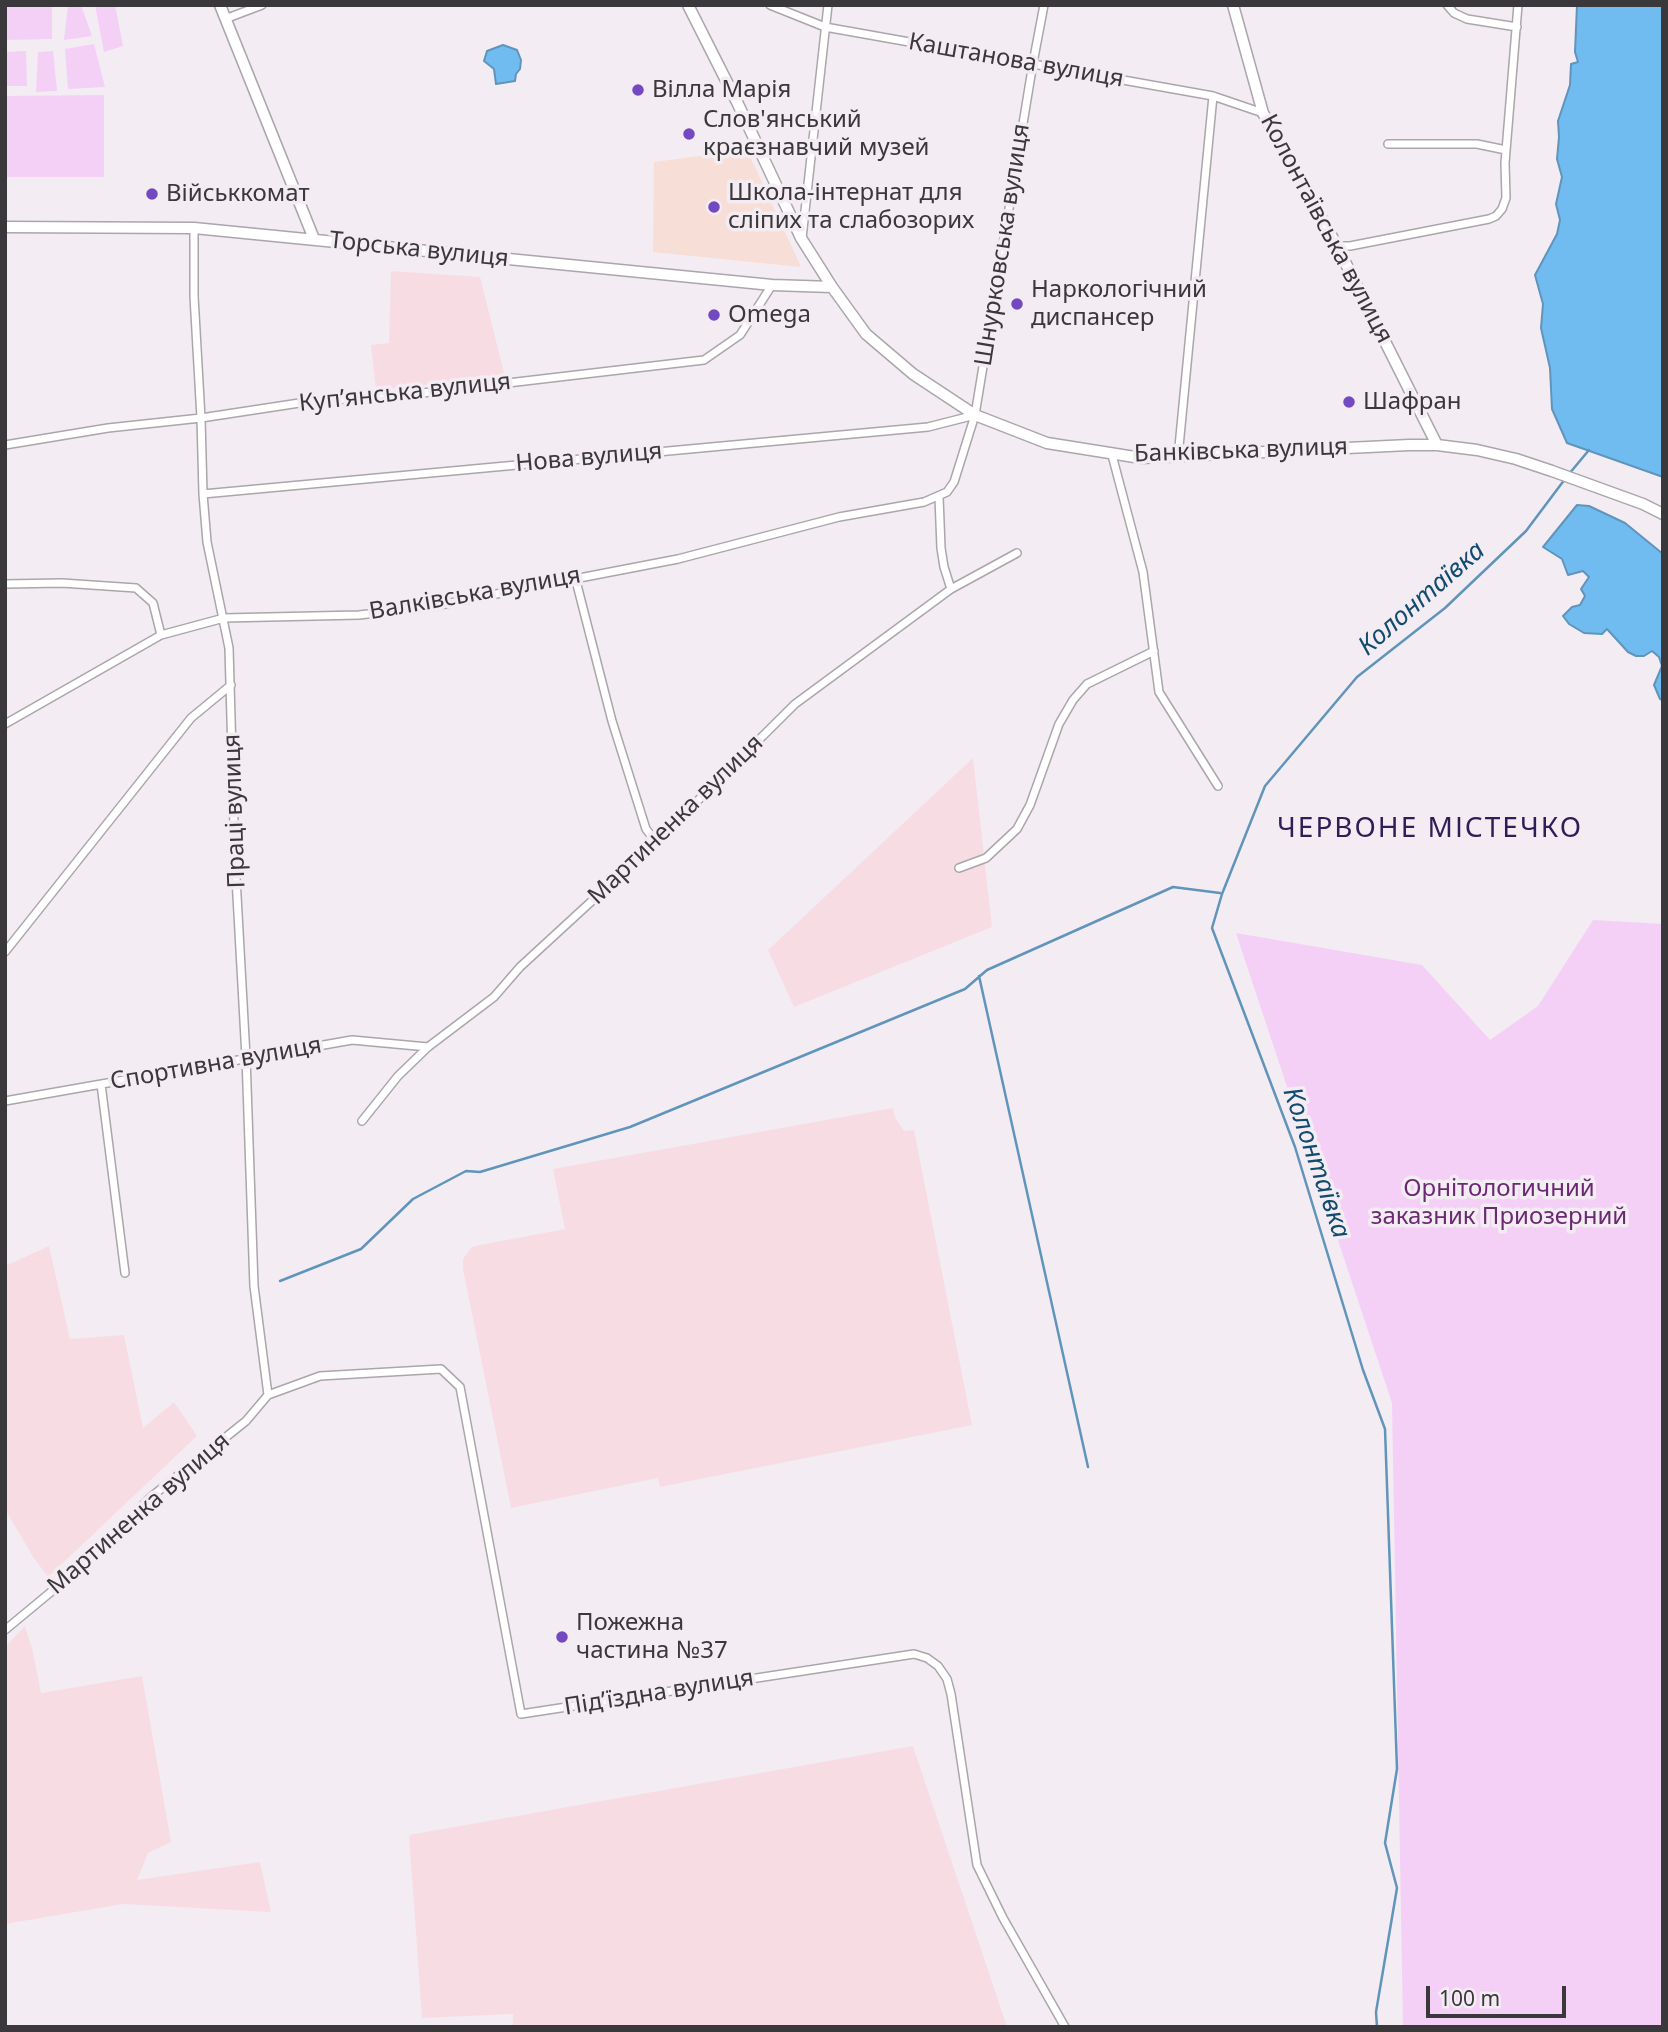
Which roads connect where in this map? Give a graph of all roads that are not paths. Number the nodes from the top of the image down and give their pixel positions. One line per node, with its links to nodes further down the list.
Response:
1 (220, 5): 10 (main road)
2 (262, 5): 10 (street)
3 (688, 5): 20 (main road, Банківська вулиця)
4 (770, 5): 11 (street, Каштанова вулиця)
5 (828, 5): 11 (street)
6 (1044, 5): 13 (street, Шнурковська вулиця)
7 (1233, 5): 15 (main road, Колонтаївська вулиця)
8 (1447, 5): 12 (street)
9 (1518, 5): 12 (street)
10 (225, 19): 21 (main road)
11 (825, 27): 13 (street, Каштанова вулиця); 20 (street)
12 (1517, 27): 17 (street)
13 (1032, 63): 14 (street, Каштанова вулиця); 25 (street, Шнурковська вулиця)
14 (1213, 96): 15 (street, Каштанова вулиця); 30 (street)
15 (1263, 113): 22 (main road, Колонтаївська вулиця)
16 (1388, 144): 17 (street)
17 (1506, 150): 22 (street)
18 (5, 227): 19 (main road, Торська вулиця)
19 (194, 228): 21 (main road, Торська вулиця); 26 (street, Праці вулиця)
20 (802, 238): 24 (main road, Банківська вулиця)
21 (314, 239): 23 (main road, Торська вулиця)
22 (1337, 246): 27 (main road, Колонтаївська вулиця)
23 (772, 285): 24 (main road, Торська вулиця); 26 (street, Куп’янська вулиця)
24 (832, 287): 25 (main road, Банківська вулиця)
25 (975, 415): 29 (main road, Банківська вулиця); 31 (street, Нова вулиця); 32 (street, Шнурковська вулиця)
26 (201, 418): 28 (street, Куп’янська вулиця); 31 (street, Праці вулиця)
27 (1437, 445): 30 (main road, Банківська вулиця); 33 (main road, Банківська вулиця)
28 (5, 446)
29 (1112, 455): 30 (main road, Банківська вулиця); 40 (street)
30 (1178, 457)
31 (203, 494): 38 (street, Праці вулиця)
32 (939, 497): 35 (street, Валківська вулиця); 37 (street)
33 (1663, 514)
34 (1017, 553): 37 (street, Мартиненка вулиця)
35 (575, 577): 38 (street, Валківська вулиця); 44 (street)
36 (5, 584): 39 (street)
37 (951, 589): 44 (street, Мартиненка вулиця)
38 (224, 618): 39 (street, Валківська вулиця); 41 (street, Праці вулиця)
39 (161, 635): 42 (street, Валківська вулиця)
40 (1154, 651): 43 (street); 45 (street)
41 (231, 685): 46 (street); 48 (street, Праці вулиця)
42 (5, 724)
43 (1218, 786)
44 (656, 842): 47 (street, Мартиненка вулиця)
45 (960, 868)
46 (5, 952)
47 (428, 1046): 48 (street, Спортивна вулиця); 51 (street, Мартиненка вулиця)
48 (246, 1057): 49 (street, Спортивна вулиця); 53 (street, Праці вулиця)
49 (101, 1084): 50 (street, Спортивна вулиця); 52 (street)
50 (5, 1101)
51 (362, 1121)
52 (125, 1273)
53 (268, 1395): 54 (street, Мартиненка вулиця); 55 (street, Під’їздна вулиця)
54 (5, 1630)
55 (1065, 2027)

